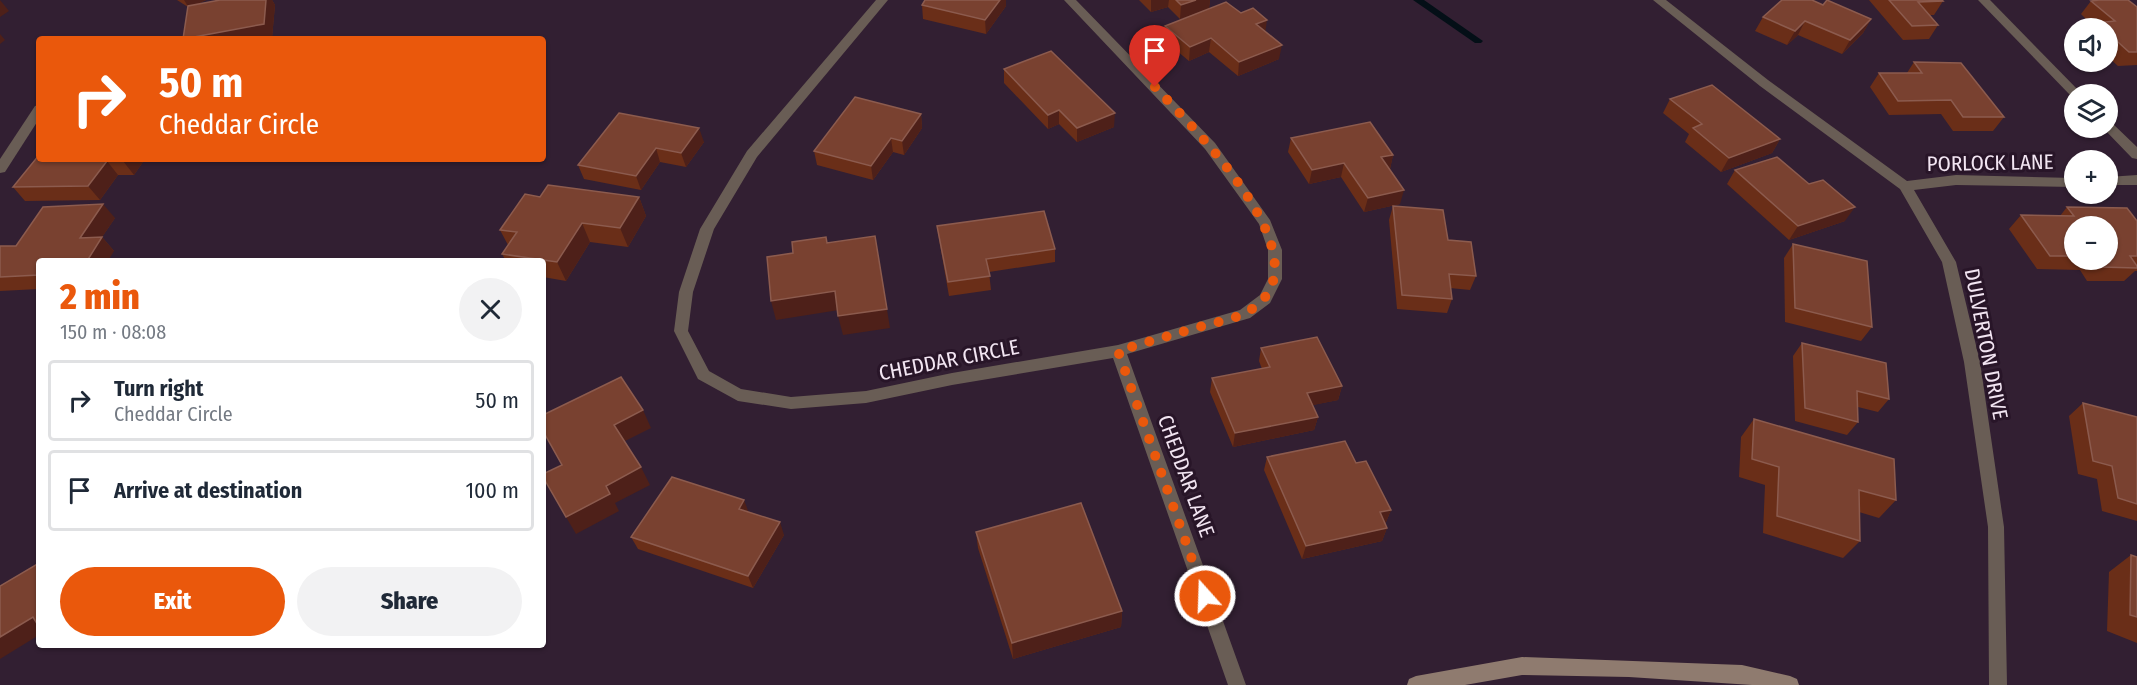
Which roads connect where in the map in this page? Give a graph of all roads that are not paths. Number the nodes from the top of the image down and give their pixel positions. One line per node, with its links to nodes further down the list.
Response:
1 (882, 0): 14 (street, CHEDDAR CIRCLE)
2 (1070, 0): 14 (street, CHEDDAR CIRCLE)
3 (1659, 0): 13 (street, DULVERTON DRIVE)
4 (1984, 0): 5 (street)
5 (2066, 84)
6 (36, 114): 9 (street)
7 (2118, 136): 8 (street)
8 (2137, 155)
9 (0, 169)
10 (2137, 180): 11 (street)
11 (2118, 181)
12 (2064, 182): 13 (street, PORLOCK LANE)
13 (1905, 186): 18 (street, DULVERTON DRIVE)
14 (1118, 351): 15 (street, CHEDDAR LANE)
15 (1237, 685)
16 (1416, 685): 17 (main road)
17 (1790, 685)
18 (1998, 685)

